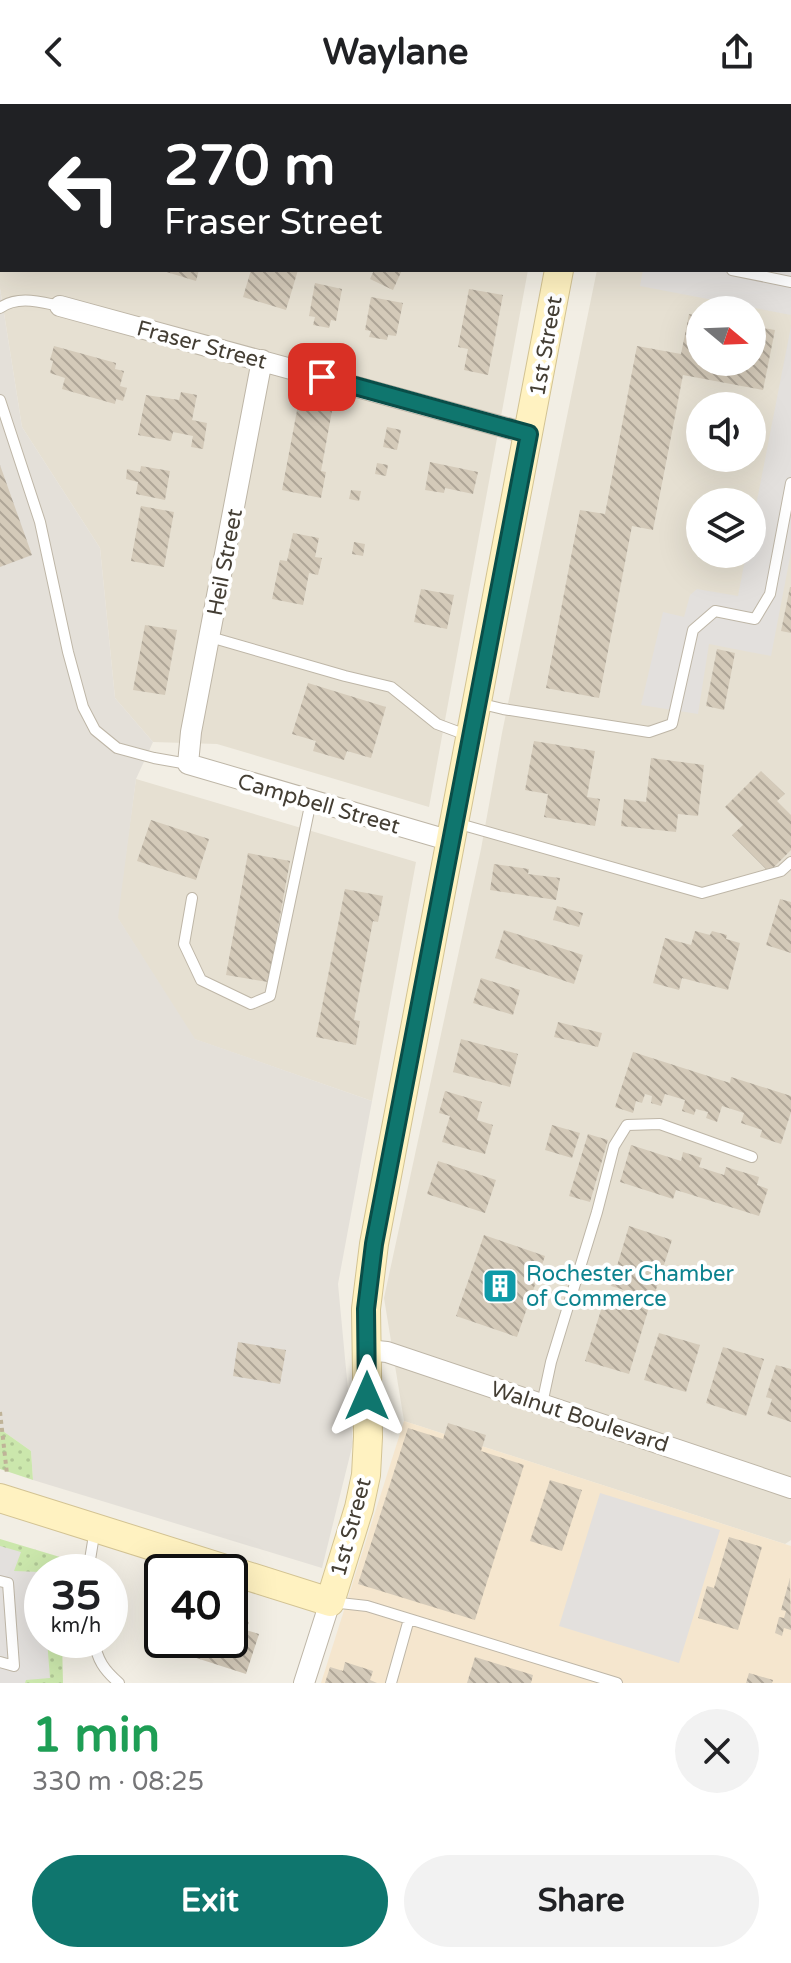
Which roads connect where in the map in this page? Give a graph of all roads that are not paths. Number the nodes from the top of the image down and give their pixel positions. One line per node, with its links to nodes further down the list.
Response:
1 (559, 272): 8 (street, 1st Street)
2 (742, 272): 3 (lane)
3 (791, 282)
4 (60, 306): 5 (lane); 6 (street, Fraser Street)
5 (0, 308)
6 (262, 360): 8 (street, Fraser Street); 10 (street, Heil Street)
7 (0, 400): 13 (lane)
8 (529, 434): 11 (street, 1st Street)
9 (791, 483): 11 (lane)
10 (210, 637): 12 (lane); 13 (street, Heil Street)
11 (477, 703): 12 (street, 1st Street)
12 (471, 736): 15 (street, 1st Street)
13 (188, 764): 14 (street, Campbell Street)
14 (311, 801): 15 (street, Campbell Street); 17 (lane)
15 (452, 832): 16 (lane); 19 (street, 1st Street)
16 (791, 862)
17 (192, 898)
18 (752, 1157): 20 (lane)
19 (367, 1350): 20 (street, Walnut Boulevard); 26 (street, 1st Street)
20 (542, 1404): 21 (street, Walnut Boulevard)
21 (791, 1488)
22 (5, 1499): 23 (street)
23 (95, 1527): 24 (lane); 26 (street)
24 (91, 1554)
25 (0, 1581): 29 (lane)
26 (330, 1602): 27 (lane); 31 (street)
27 (409, 1619): 32 (lane); 33 (lane)
28 (98, 1658): 30 (lane)
29 (0, 1662)
30 (119, 1683)
31 (304, 1683)
32 (391, 1683)
33 (617, 1683)

